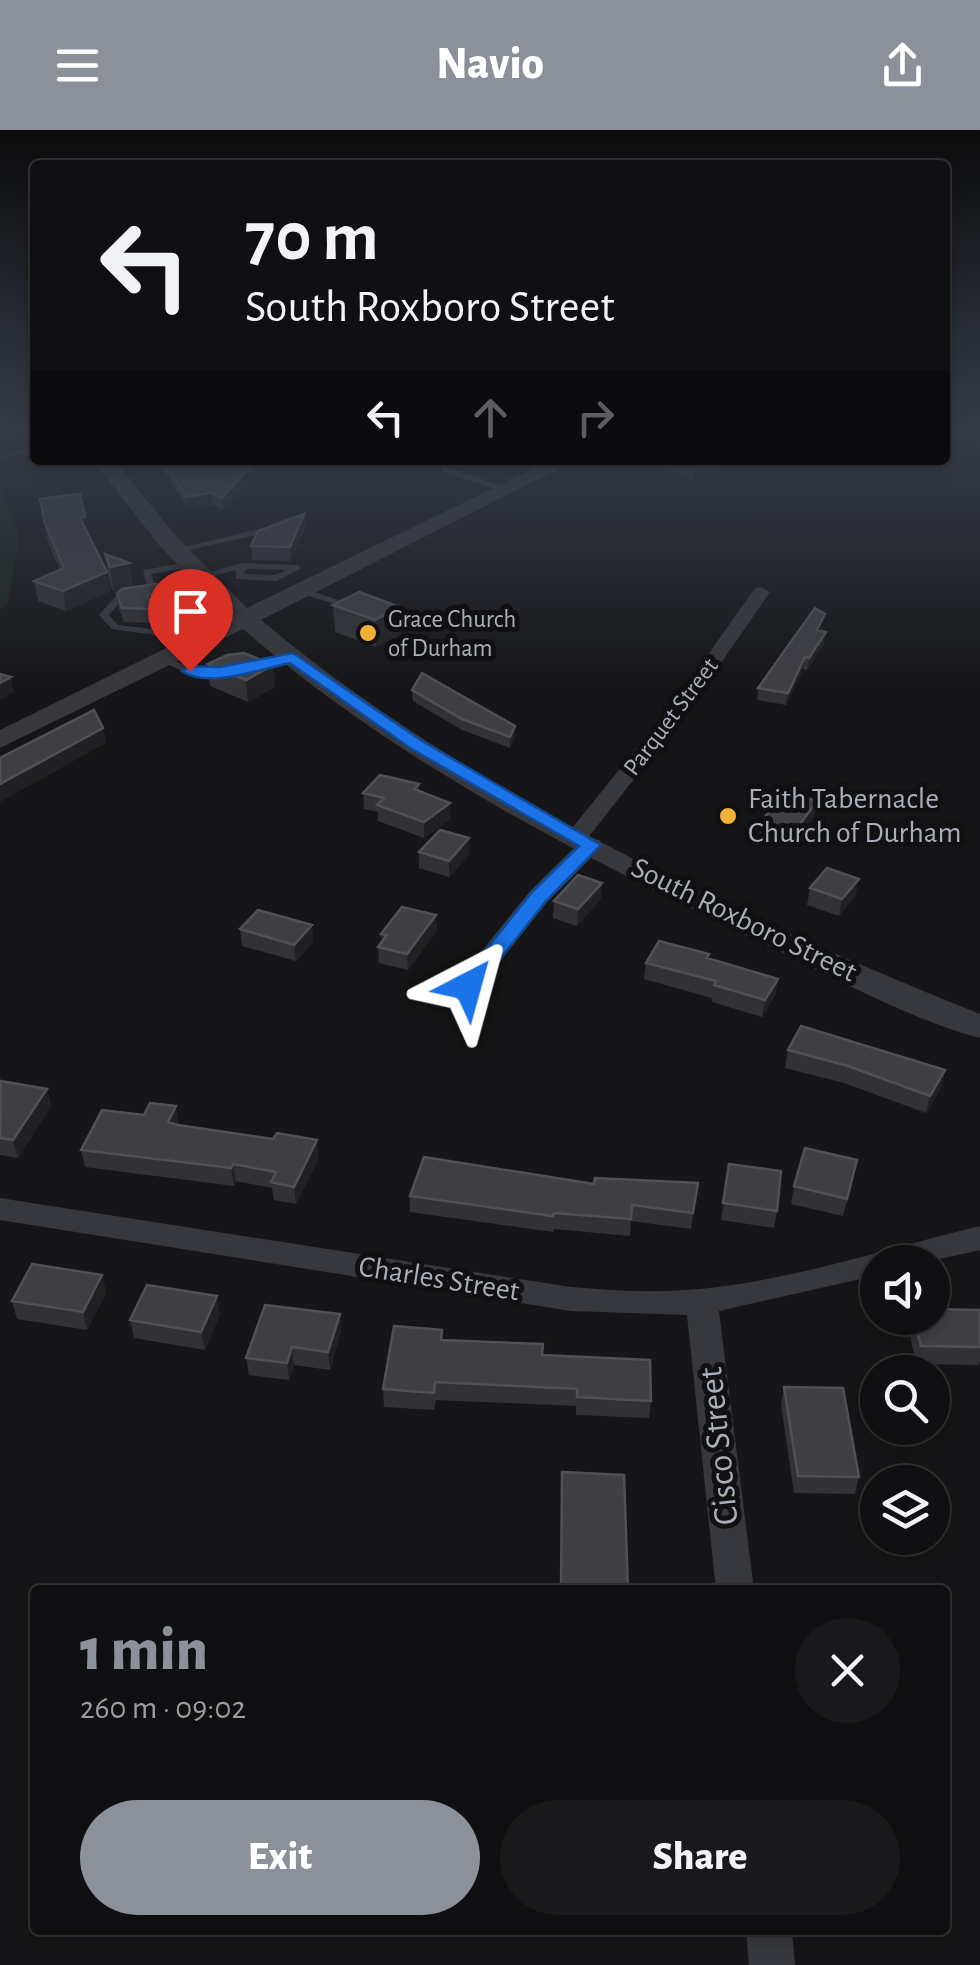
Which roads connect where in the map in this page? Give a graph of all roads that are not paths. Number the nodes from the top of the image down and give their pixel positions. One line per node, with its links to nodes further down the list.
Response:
1 (149, 517): 4 (street, South Roxboro Street)
2 (450, 517): 5 (street)
3 (283, 526): 4 (lane)
4 (189, 564): 5 (lane); 7 (lane); 9 (street, South Roxboro Street)
5 (308, 588): 8 (lane); 9 (street)
6 (761, 592): 13 (street, Parquet Street)
7 (158, 601): 10 (lane); 10 (lane)
8 (372, 612)
9 (246, 620): 10 (street); 11 (street, South Roxboro Street)
10 (165, 646): 11 (lane); 12 (street)
11 (293, 658): 13 (street, South Roxboro Street)
12 (0, 740)
13 (584, 842): 14 (street, Parquet Street); 15 (street, South Roxboro Street)
14 (468, 986)
15 (980, 1027)
16 (0, 1208): 20 (street, Charles Street)
17 (980, 1238): 18 (street, Charles Street)
18 (950, 1245)
19 (860, 1267): 20 (street, Charles Street)
20 (701, 1302): 21 (street, Cisco Street)
21 (733, 1585)
22 (769, 1935): 23 (street)
23 (772, 1965)

